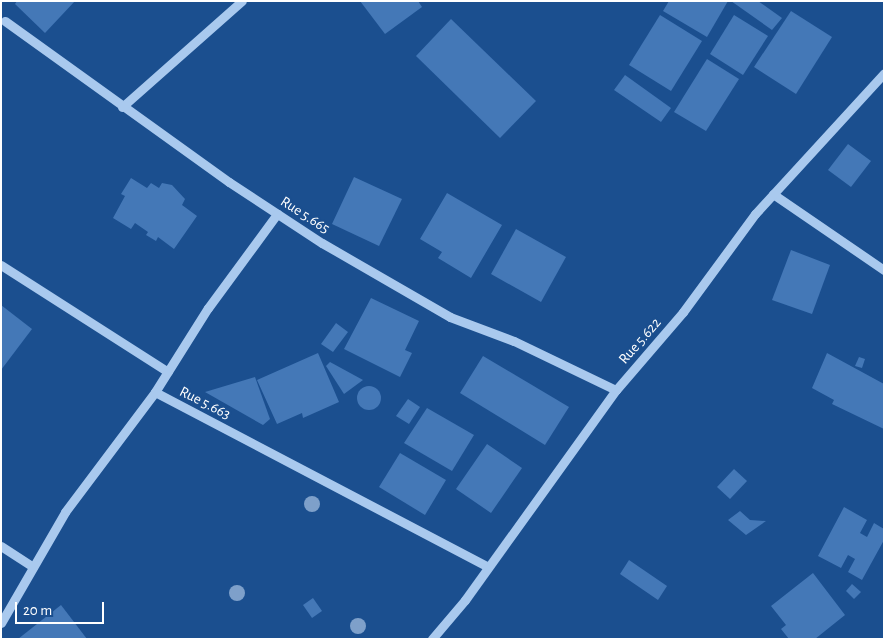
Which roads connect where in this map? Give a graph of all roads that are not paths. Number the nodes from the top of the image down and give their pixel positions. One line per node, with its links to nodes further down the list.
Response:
1 (242, 1): 4 (street)
2 (5, 21): 4 (street, Rue 5.665)
3 (884, 73): 5 (street, Rue 5.622)
4 (122, 107): 6 (street, Rue 5.665)
5 (773, 194): 8 (street); 10 (street, Rue 5.622)
6 (278, 214): 9 (street); 10 (street, Rue 5.665)
7 (1, 265): 9 (street)
8 (884, 270)
9 (168, 372): 11 (street)
10 (616, 390): 14 (street, Rue 5.622)
11 (155, 392): 13 (street, Rue 5.663); 14 (street, Rue 5.663)
12 (1, 546): 13 (street)
13 (32, 567): 15 (street, Rue 5.663)
14 (488, 567): 16 (street, Rue 5.622)
15 (1, 624)
16 (432, 639)

